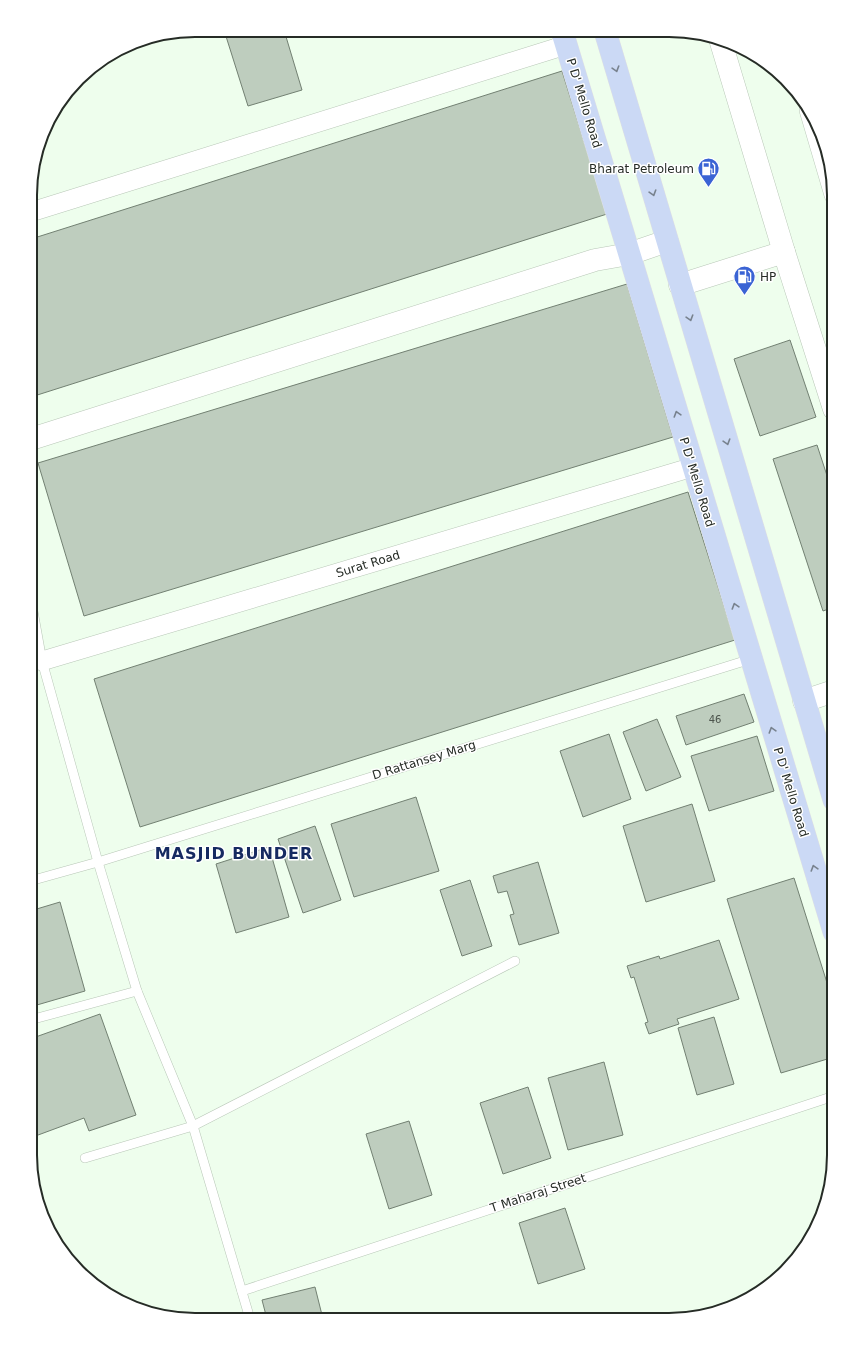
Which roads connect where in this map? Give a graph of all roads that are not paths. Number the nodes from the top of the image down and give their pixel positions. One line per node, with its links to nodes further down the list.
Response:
1 (607, 37): 7 (main road, one-way to 7)
2 (564, 38): 6 (street); 9 (main road, P D' Mello Road)
3 (722, 46): 8 (street)
4 (819, 144): 5 (street)
5 (822, 155)
6 (37, 210)
7 (667, 241): 9 (street); 10 (main road)
8 (784, 252): 10 (street); 11 (street)
9 (629, 254): 12 (street); 13 (main road, P D' Mello Road, one-way to 9)
10 (680, 285): 17 (main road, one-way to 17)
11 (827, 387)
12 (37, 438)
13 (693, 467): 14 (main road, P D' Mello Road, one-way to 13); 15 (street, Surat Road)
14 (751, 659): 19 (lane, D Rattansey Marg); 21 (main road, P D' Mello Road, one-way to 14)
15 (37, 663): 19 (lane)
16 (827, 693): 17 (street)
17 (804, 701): 18 (main road)
18 (827, 777)
19 (98, 862): 20 (lane, D Rattansey Marg); 23 (lane)
20 (37, 879)
21 (827, 909)
22 (515, 961): 26 (lane)
23 (137, 991): 24 (lane); 26 (lane)
24 (37, 1018)
25 (827, 1098): 28 (lane, T Maharaj Street)
26 (193, 1126): 27 (lane); 28 (lane)
27 (85, 1158)
28 (242, 1291): 29 (lane)
29 (248, 1313)

